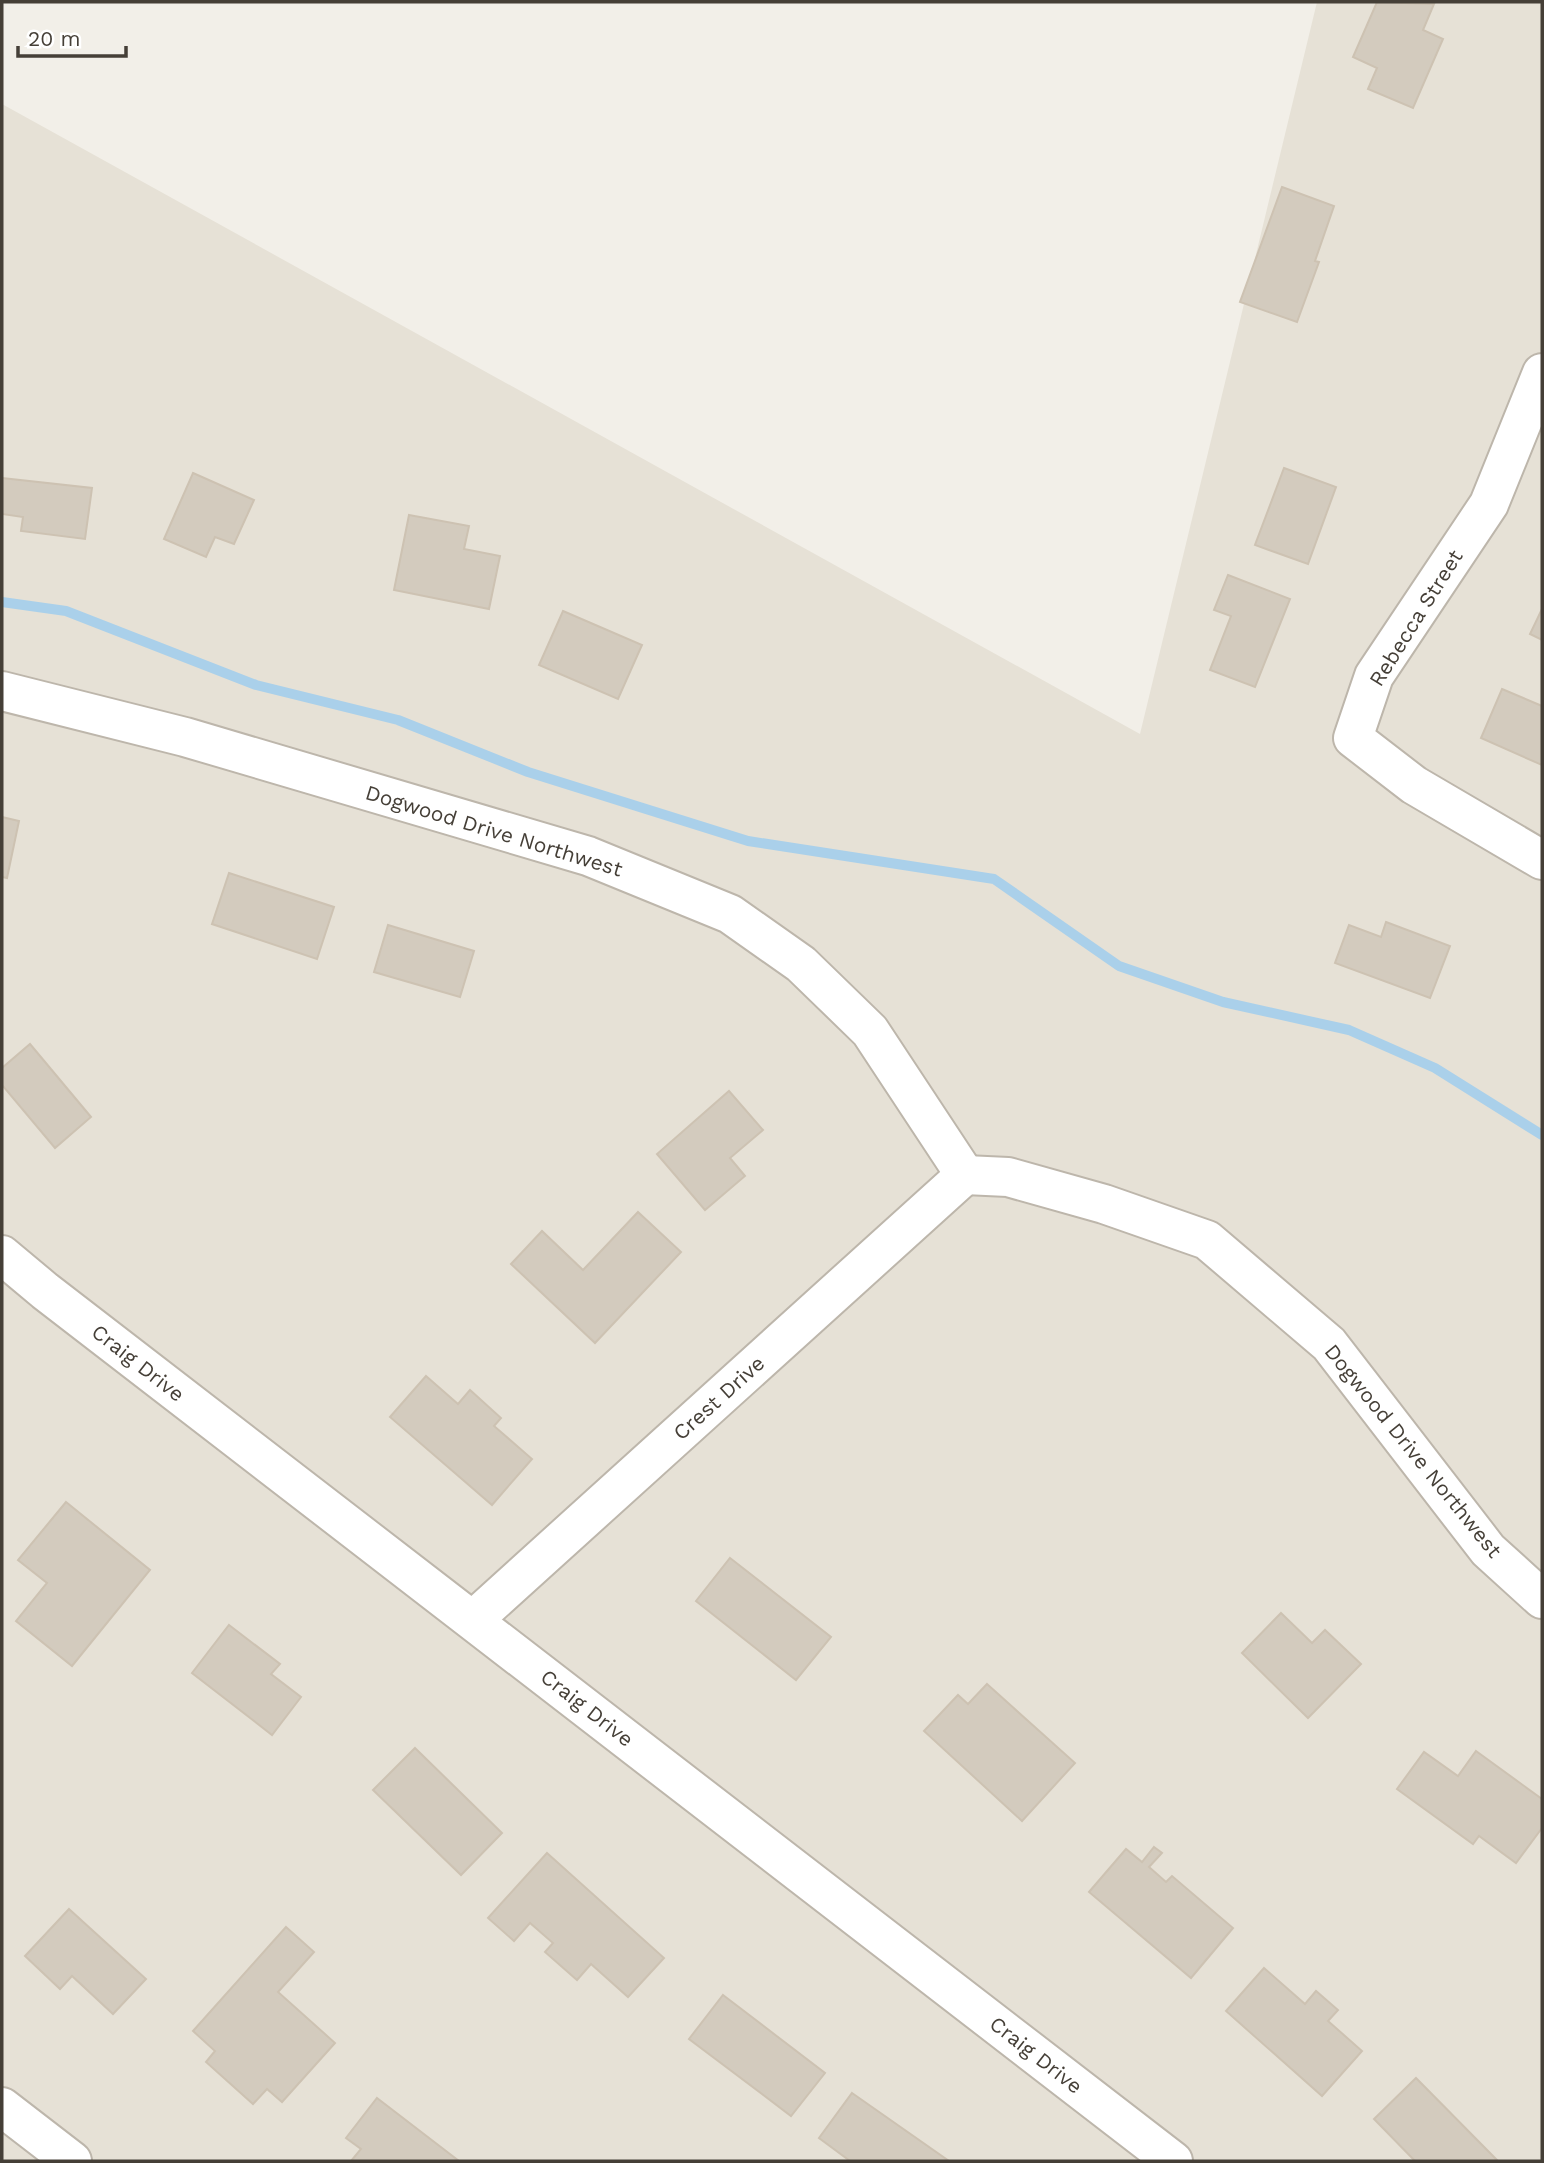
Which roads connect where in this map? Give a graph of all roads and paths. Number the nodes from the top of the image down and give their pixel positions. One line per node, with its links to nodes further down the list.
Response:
1 (1542, 373): 3 (street, Rebecca Street)
2 (2, 691): 4 (street, Dogwood Drive Northwest)
3 (1542, 860)
4 (965, 1175): 6 (street, Dogwood Drive Northwest); 7 (street, Crest Drive)
5 (2, 1255): 7 (street, Craig Drive)
6 (1542, 1599)
7 (473, 1620): 10 (street, Craig Drive)
8 (2, 2107): 9 (street)
9 (72, 2161)
10 (1173, 2161)

